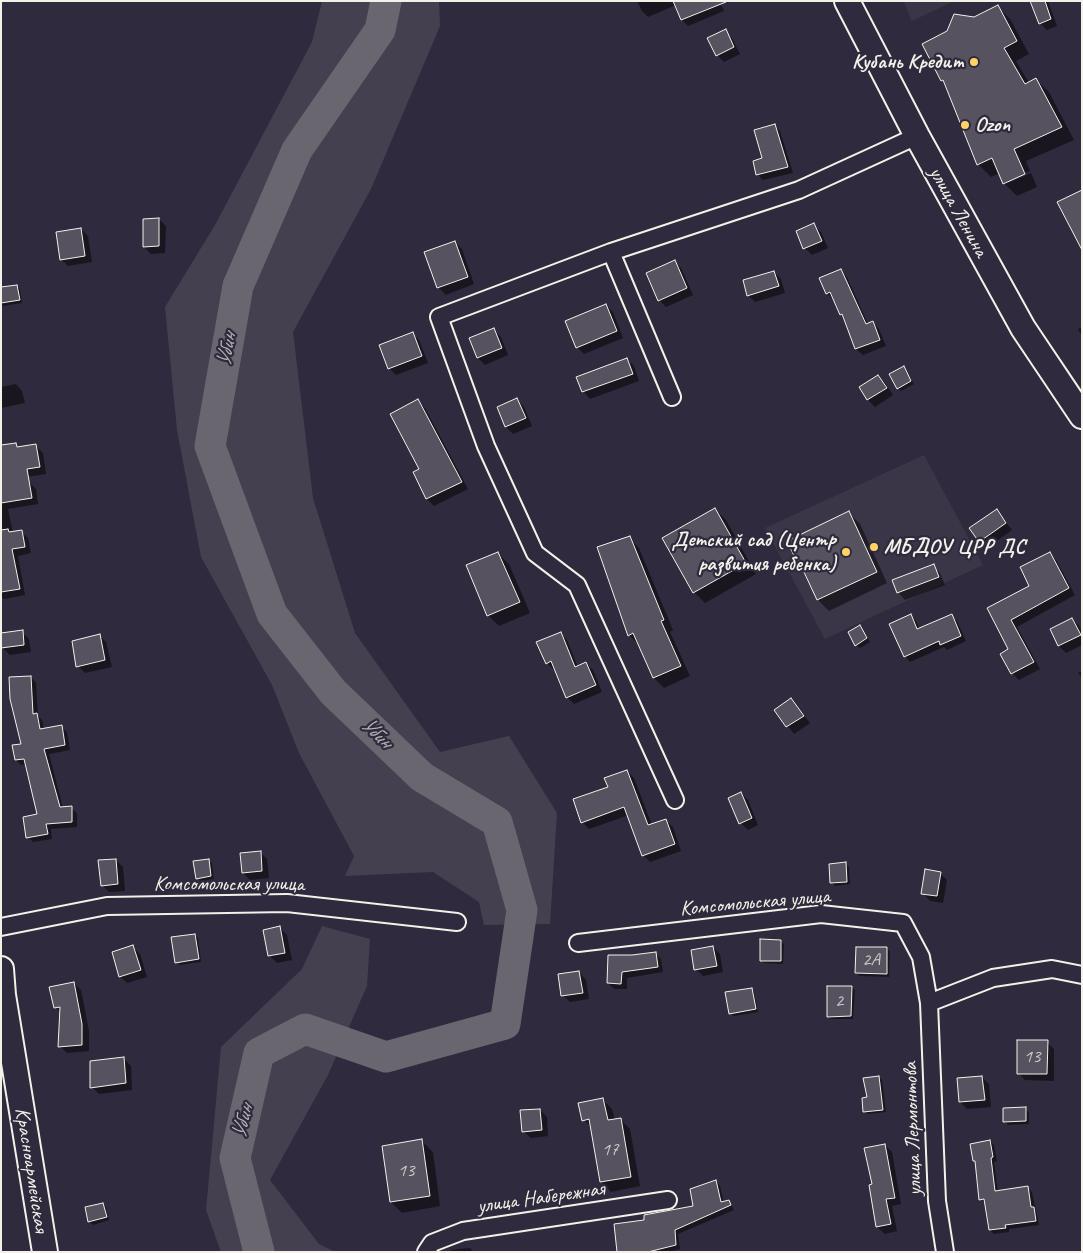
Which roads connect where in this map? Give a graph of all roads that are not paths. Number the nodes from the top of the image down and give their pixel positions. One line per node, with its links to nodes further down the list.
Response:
1 (847, 1): 2 (street, улица Ленина)
2 (917, 136): 3 (street); 5 (street, улица Ленина)
3 (611, 252): 4 (street); 6 (street)
4 (672, 397)
5 (1082, 416)
6 (675, 800)
7 (457, 922): 8 (street, Комсомольская улица)
8 (1, 927)
9 (578, 943): 12 (street, Комсомольская улица)
10 (1, 969): 14 (street, Красноармейская)
11 (1082, 974): 12 (street)
12 (929, 1004): 16 (street, улица Лермонтова)
13 (668, 1200): 15 (street, улица Набережная)
14 (45, 1252)
15 (426, 1252)
16 (945, 1252)

